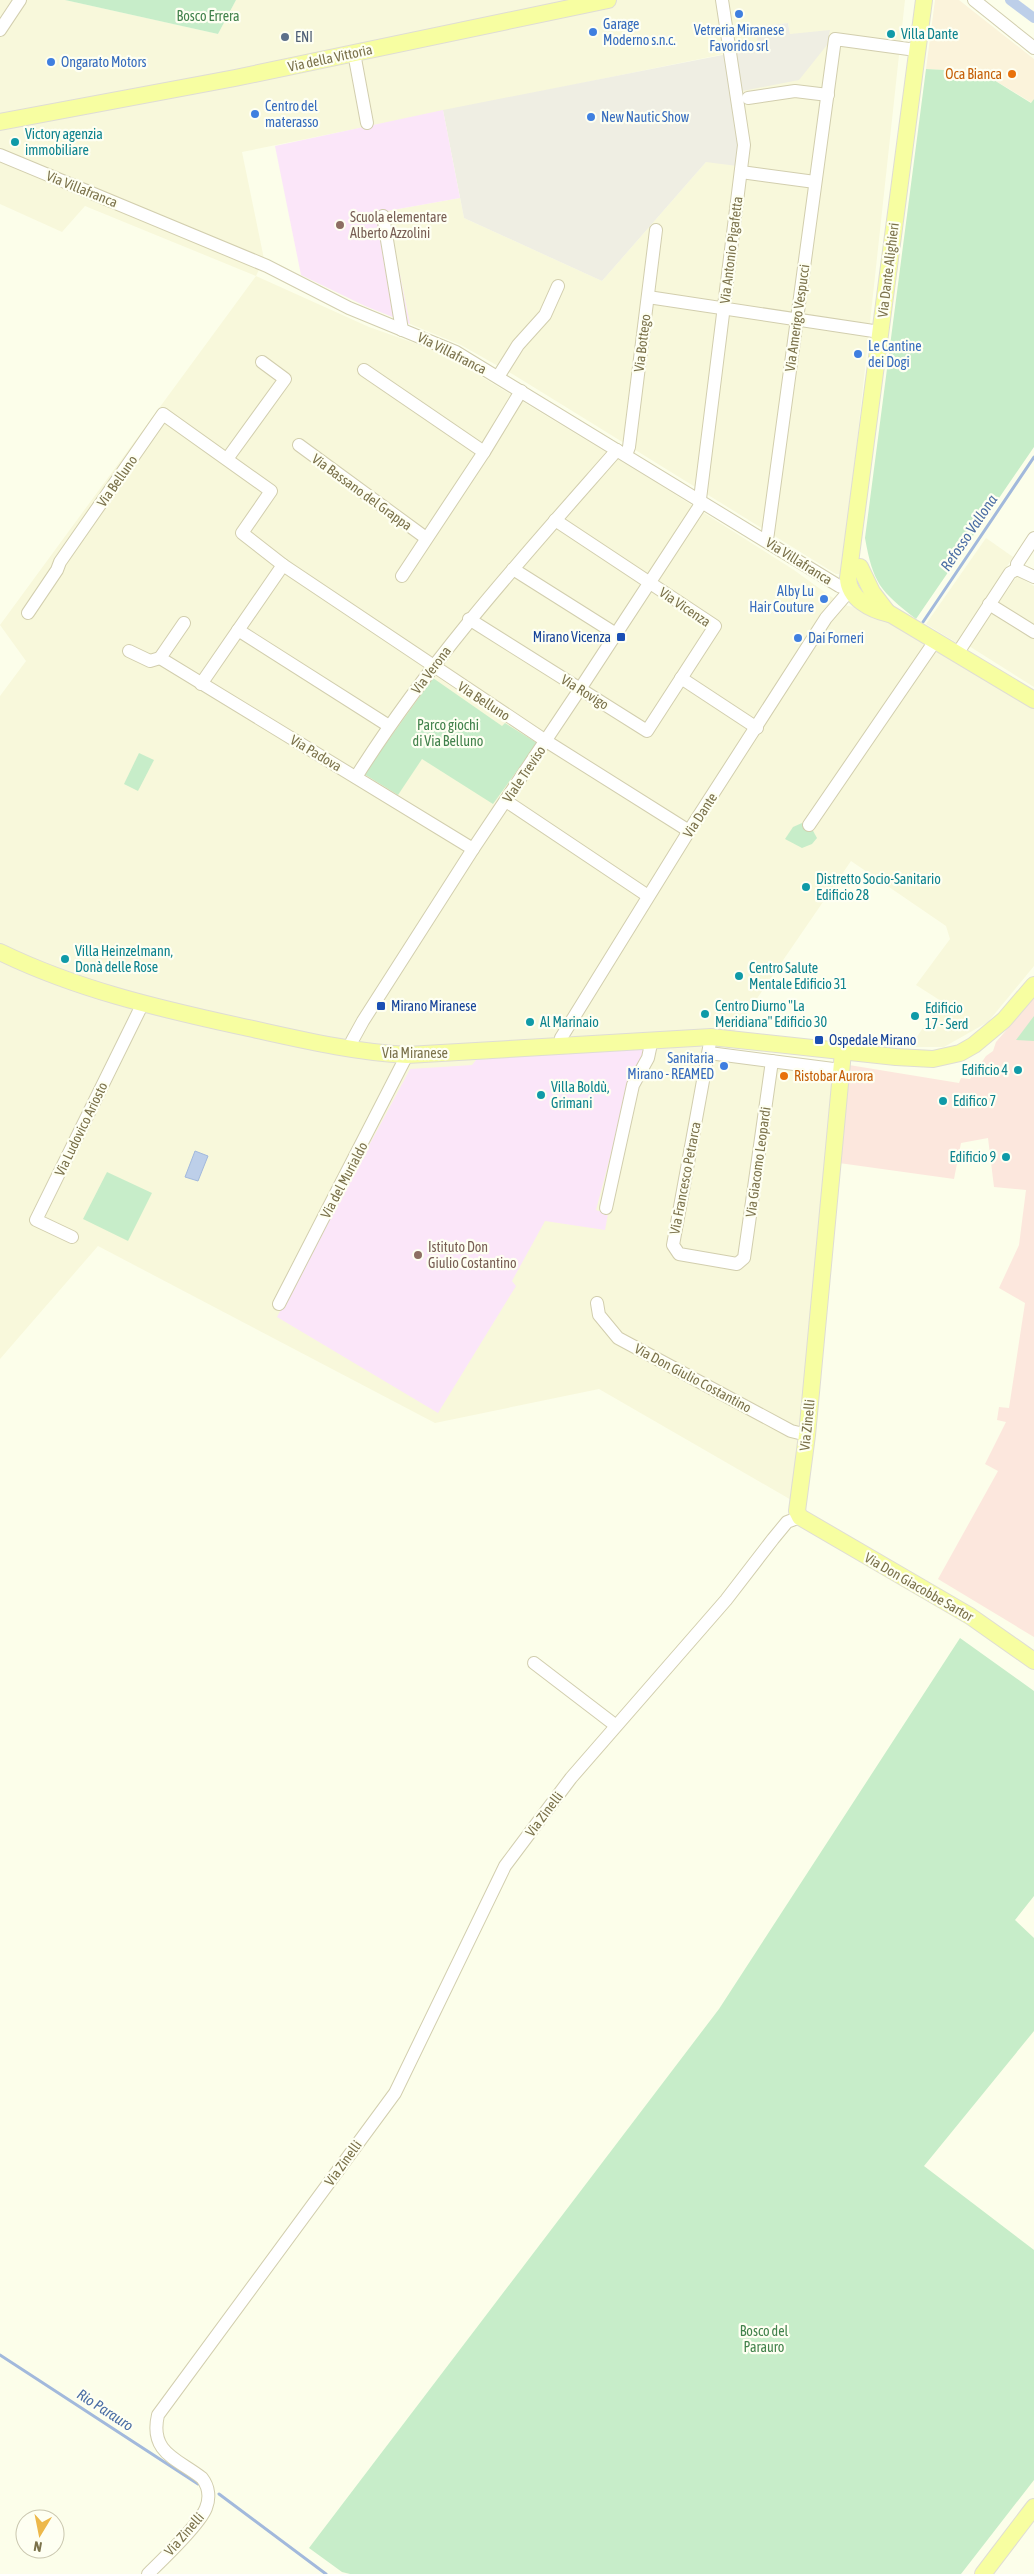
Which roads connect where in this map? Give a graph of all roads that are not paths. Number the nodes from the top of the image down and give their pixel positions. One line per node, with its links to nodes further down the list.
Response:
1 (20, 0): 7 (street)
2 (608, 0): 6 (main road, Via della Vittoria)
3 (722, 0): 18 (street, Via Antonio Pigafetta)
4 (974, 0): 8 (street)
5 (922, 3): 9 (main road, Via Dante Alighieri)
6 (568, 4): 10 (main road, Via della Vittoria)
7 (0, 30)
8 (1034, 48)
9 (916, 50): 11 (street, Via Amerigo Vespucci); 27 (main road, Via Dante Alighieri)
10 (354, 53): 13 (main road, Via della Vittoria); 15 (street)
11 (828, 95): 12 (street); 19 (street, Via Amerigo Vespucci)
12 (748, 98)
13 (52, 114): 14 (main road, Via della Vittoria); 16 (main road, Via della Vittoria)
14 (0, 122)
15 (367, 123)
16 (0, 130)
17 (0, 155): 26 (street, Via Villafranca)
18 (741, 172): 19 (street); 24 (street, Via Antonio Pigafetta)
19 (815, 182): 25 (street, Via Amerigo Vespucci)
20 (384, 216): 26 (street)
21 (656, 230): 23 (street, Via Bottego)
22 (558, 286): 30 (street)
23 (648, 296): 24 (street); 34 (street, Via Bottego)
24 (724, 306): 25 (street); 36 (street, Via Antonio Pigafetta)
25 (796, 318): 27 (street); 41 (street, Via Amerigo Vespucci)
26 (402, 330): 30 (street, Via Villafranca)
27 (880, 332): 38 (main road, Via Dante Alighieri)
28 (262, 362): 35 (street)
29 (364, 370): 33 (street)
30 (498, 376): 31 (street, Via Villafranca)
31 (521, 390): 33 (street, Via Bassano del Grappa); 34 (street, Via Villafranca)
32 (299, 445): 39 (street, Via Bassano del Grappa)
33 (484, 452): 39 (street, Via Bassano del Grappa)
34 (621, 452): 36 (street, Via Villafranca); 37 (street, Via Verona)
35 (227, 460): 42 (street, Via Belluno); 51 (street, Via Belluno)
36 (701, 500): 41 (street, Via Villafranca); 48 (street, Viale Treviso)
37 (555, 520): 44 (street, Via Verona); 48 (street, Via Vicenza)
38 (855, 531): 43 (main road, Via Dante Alighieri); 49 (main road, Via Dante Alighieri)
39 (426, 538): 46 (street, Via Bassano del Grappa)
40 (1034, 538): 45 (street)
41 (767, 540): 49 (street, Via Villafranca)
42 (283, 565): 55 (street); 62 (street, Via Belluno)
43 (860, 567): 49 (main road); 52 (main road, Via Villafranca)
44 (513, 569): 53 (street, Via Verona); 57 (street)
45 (1017, 569): 47 (street); 50 (street)
46 (402, 576)
47 (1034, 577)
48 (650, 584): 57 (street, Viale Treviso); 63 (street, Via Vicenza)
49 (845, 594): 52 (main road, Via Villafranca); 68 (street, Via Dante)
50 (989, 604): 56 (street); 60 (street)
51 (28, 613)
52 (889, 614): 58 (main road, Via Villafranca)
53 (469, 620): 62 (street, Via Verona); 65 (street, Via Rovigo)
54 (184, 623): 61 (street)
55 (238, 630): 64 (street); 67 (street)
56 (1034, 632)
57 (616, 634): 65 (street, Viale Treviso)
58 (935, 641): 60 (main road, Via Villafranca); 72 (street)
59 (129, 651): 61 (street, Via Padova)
60 (957, 654): 66 (main road, Via Villafranca)
61 (160, 658): 64 (street, Via Padova)
62 (433, 667): 67 (street, Via Verona); 69 (street, Via Belluno)
63 (681, 678): 65 (street, Via Rovigo); 68 (street)
64 (201, 684): 70 (street, Via Padova)
65 (580, 689): 69 (street, Viale Treviso)
66 (1034, 700)
67 (389, 726): 70 (street, Via Verona)
68 (756, 728): 73 (street, Via Dante)
69 (546, 741): 71 (street, Viale Treviso); 73 (street, Via Belluno)
70 (356, 777): 74 (street, Via Padova)
71 (506, 800): 74 (street, Viale Treviso); 75 (street)
72 (809, 825)
73 (689, 831): 75 (street, Via Dante)
74 (473, 849): 82 (street, Viale Treviso)
75 (648, 896): 81 (street, Via Dante)
76 (2, 958): 78 (main road, Via Miranese)
77 (1034, 985): 83 (main road, Via Miranese)
78 (143, 1003): 82 (main road, Via Miranese); 88 (street, Via Ludovico Ariosto)
79 (652, 1039): 80 (main road, Via Miranese); 81 (main road, Via Miranese); 87 (street)
80 (710, 1045): 83 (main road, Via Miranese); 85 (street, Via Miranese); 89 (street, Via Francesco Petrarca)
81 (562, 1046): 84 (main road, Via Miranese)
82 (351, 1049): 84 (main road, Via Miranese)
83 (843, 1052): 86 (main road, Via Zinelli)
84 (407, 1055): 91 (street, Via del Murialdo)
85 (772, 1061): 86 (street, Via Miranese); 89 (street, Via Giacomo Leopardi)
86 (841, 1070): 92 (main road, Via Zinelli)
87 (606, 1208)
88 (72, 1237)
89 (742, 1261)
90 (596, 1303): 92 (street, Via Don Giulio Costantino)
91 (279, 1304)
92 (807, 1435): 93 (main road, Via Zinelli)
93 (800, 1518): 94 (main road, Via Don Giacobbe Sartor); 96 (street, Via Zinelli)
94 (1034, 1661)
95 (534, 1663): 96 (street)
96 (615, 1725): 98 (street, Via Zinelli)
97 (1034, 2507): 99 (main road)
98 (148, 2574)
99 (983, 2574)

